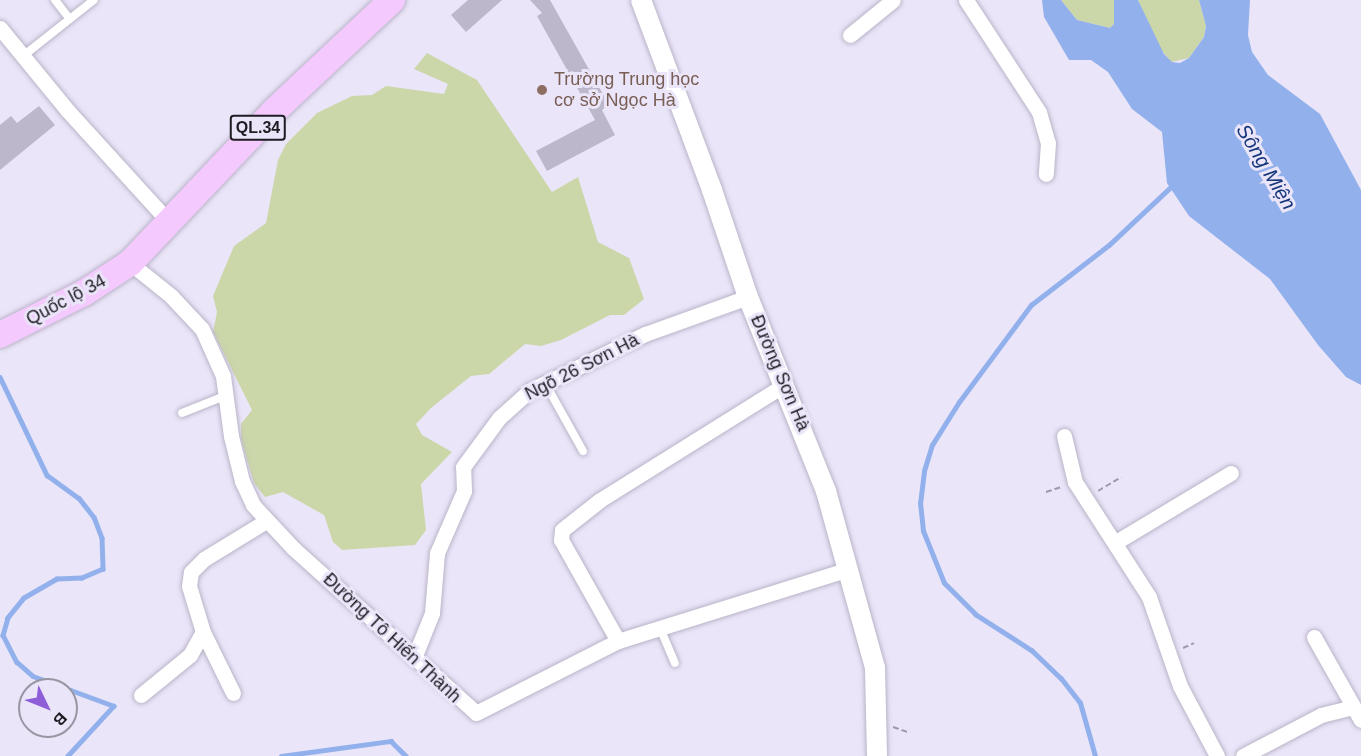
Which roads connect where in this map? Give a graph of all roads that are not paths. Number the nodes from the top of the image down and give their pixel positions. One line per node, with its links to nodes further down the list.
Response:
1 (55, 0): 7 (lane)
2 (94, 0): 7 (lane)
3 (392, 0): 12 (highway, QL.34)
4 (641, 0): 14 (street, Đường Sơn Hà)
5 (893, 0): 9 (street)
6 (966, 0): 11 (street)
7 (70, 19): 10 (lane)
8 (0, 28): 10 (street)
9 (850, 35)
10 (23, 56): 12 (street)
11 (1046, 174)
12 (170, 223): 13 (highway, QL.34)
13 (130, 263): 15 (highway, Quốc lộ 34 / QL.34); 18 (street, Đường Tô Hiến Thành)
14 (748, 297): 16 (street, Ngõ 26 Sơn Hà); 17 (street, Đường Sơn Hà)
15 (0, 335)
16 (545, 383): 21 (lane); 30 (street, Ngõ 26 Sơn Hà)
17 (784, 385): 25 (street, Đường Sơn Hà); 29 (street)
18 (226, 395): 19 (lane); 23 (street, Đường Tô Hiến Thành)
19 (182, 413)
20 (1064, 436): 24 (street)
21 (583, 451)
22 (1231, 473): 24 (street)
23 (266, 521): 27 (street); 30 (street, Đường Tô Hiến Thành)
24 (1116, 542): 36 (street)
25 (846, 570): 26 (street, Đường Tô Hiến Thành); 35 (street, Đường Sơn Hà)
26 (660, 628): 29 (street, Đường Tô Hiến Thành); 31 (lane)
27 (203, 632): 32 (street); 33 (street)
28 (1314, 637): 34 (street)
29 (618, 641): 30 (street, Đường Tô Hiến Thành)
30 (414, 658)
31 (675, 663)
32 (232, 693)
33 (141, 695)
34 (1357, 713): 37 (street)
35 (877, 756)
36 (1217, 756)
37 (1243, 756)

